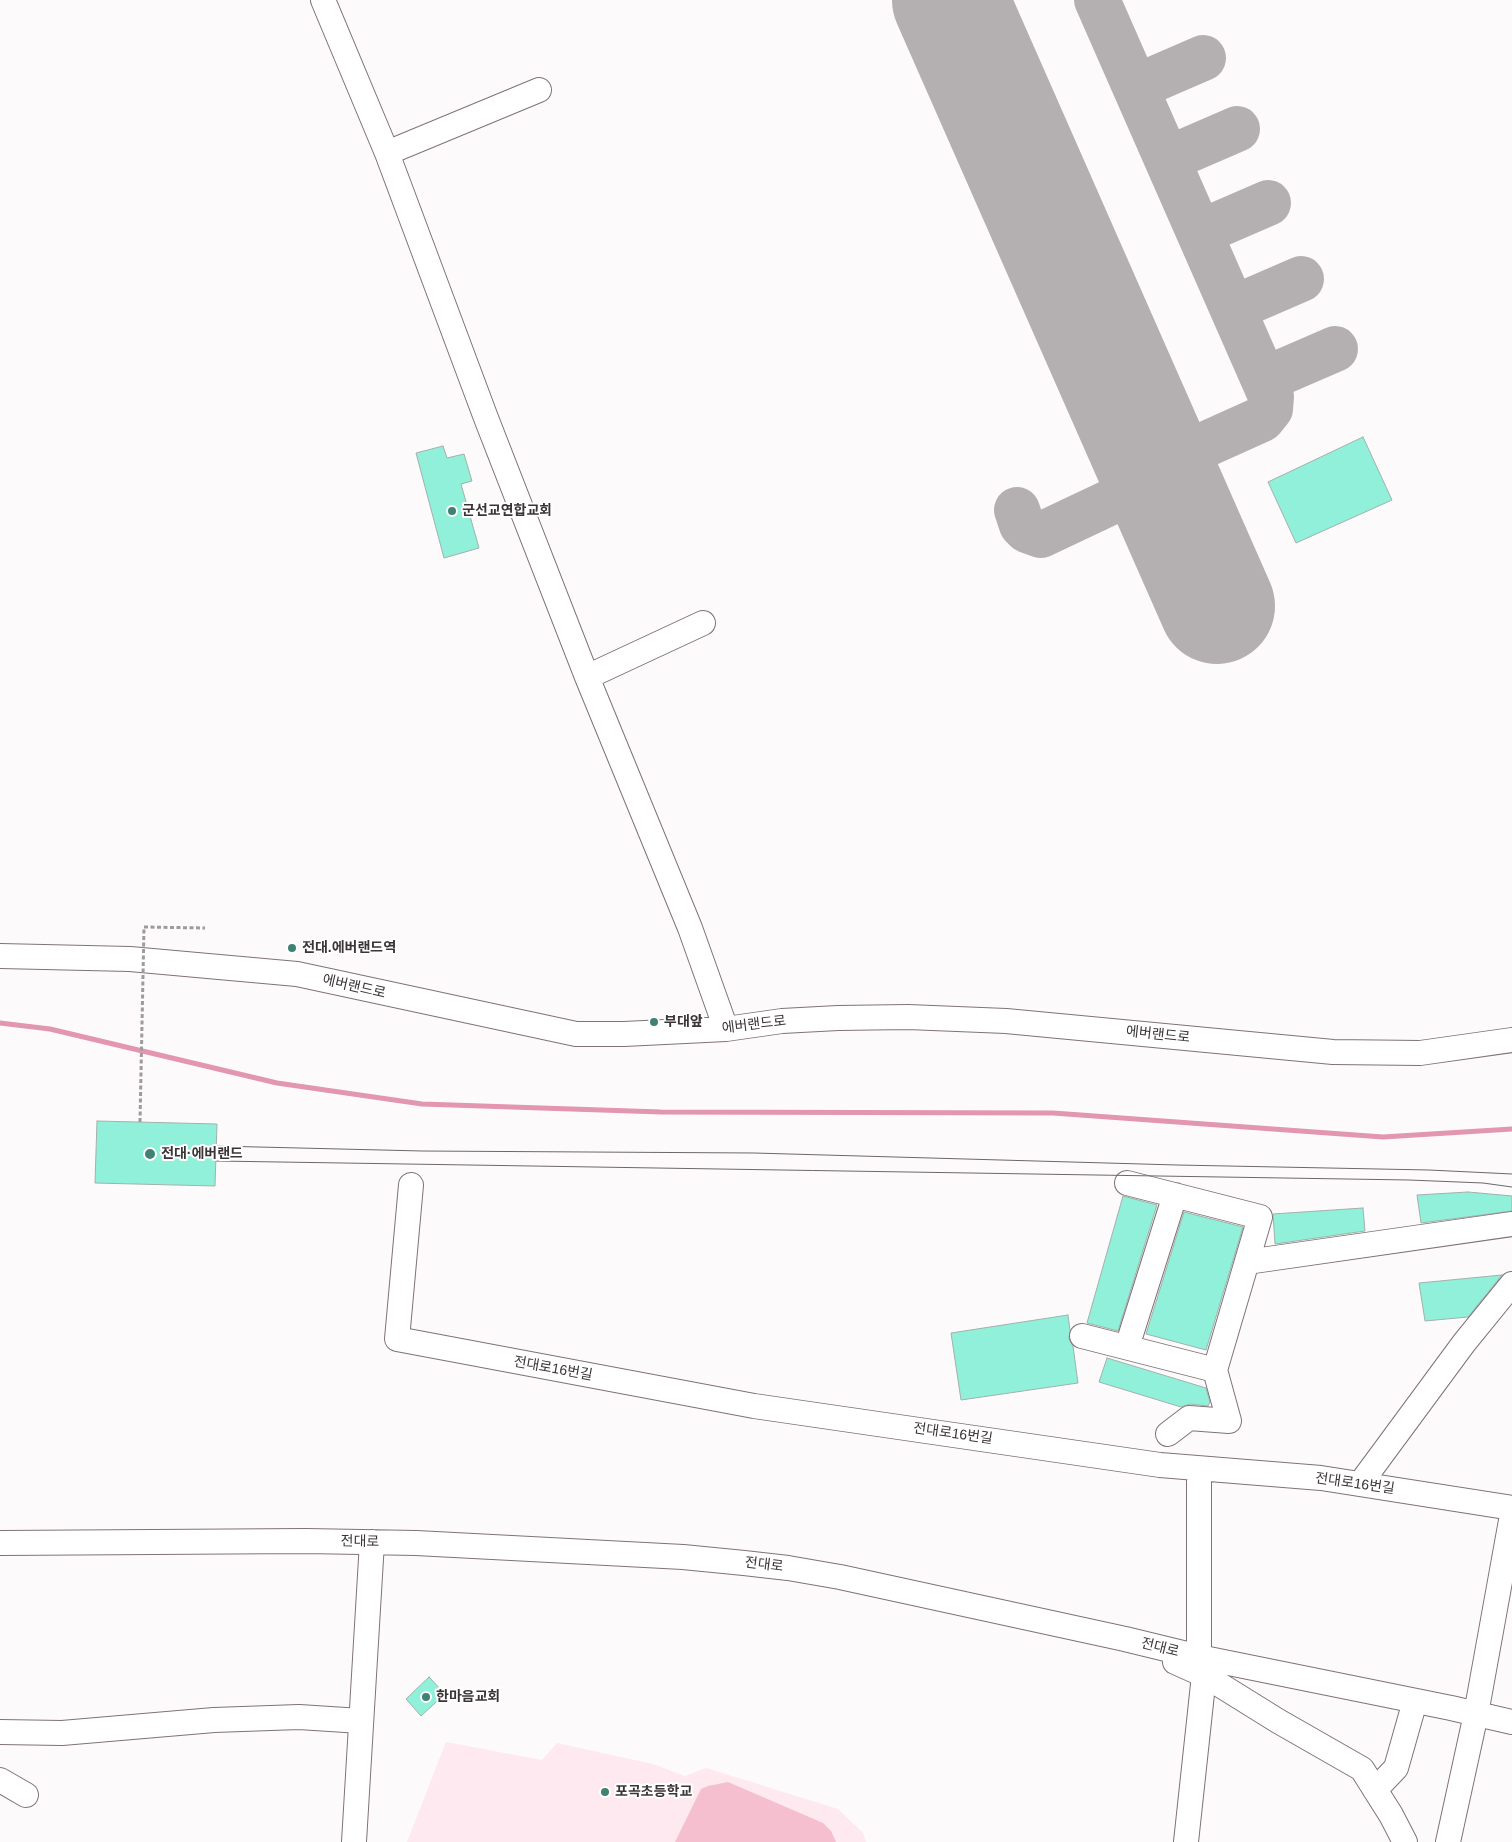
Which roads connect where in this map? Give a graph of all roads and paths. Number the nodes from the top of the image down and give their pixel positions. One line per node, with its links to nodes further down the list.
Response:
1 (323, 0): 3 (street)
2 (540, 90): 3 (street)
3 (387, 153): 5 (street)
4 (704, 623): 5 (street)
5 (587, 677): 8 (street)
6 (205, 928): 10 (path, bridge)
7 (0, 956): 8 (street, 에버랜드로)
8 (726, 1029): 9 (street, 에버랜드로)
9 (1512, 1040)
10 (140, 1122)
11 (1127, 1183): 13 (street)
12 (411, 1185): 21 (street, 전대로16번길)
13 (1175, 1195): 15 (street); 18 (street)
14 (1512, 1224): 15 (street)
15 (1247, 1262): 19 (street)
16 (1512, 1284): 22 (street)
17 (1082, 1336): 18 (street)
18 (1127, 1347): 19 (street)
19 (1215, 1370): 20 (street)
20 (1168, 1434)
21 (1199, 1469): 22 (street, 전대로16번길); 27 (street)
22 (1360, 1484): 23 (street, 전대로16번길)
23 (1512, 1508)
24 (1512, 1515): 29 (street)
25 (372, 1542): 26 (street, 전대로); 27 (street, 전대로); 30 (street)
26 (0, 1543)
27 (1201, 1666): 28 (street, 전대로); 34 (street); 37 (street)
28 (1415, 1701): 29 (street, 전대로); 34 (street)
29 (1476, 1714): 31 (street, 전대로); 39 (street)
30 (361, 1721): 32 (street); 36 (street)
31 (1512, 1722)
32 (0, 1732)
33 (0, 1780): 35 (street)
34 (1375, 1790): 38 (street)
35 (26, 1795)
36 (354, 1842)
37 (1186, 1842)
38 (1405, 1842)
39 (1448, 1842)

